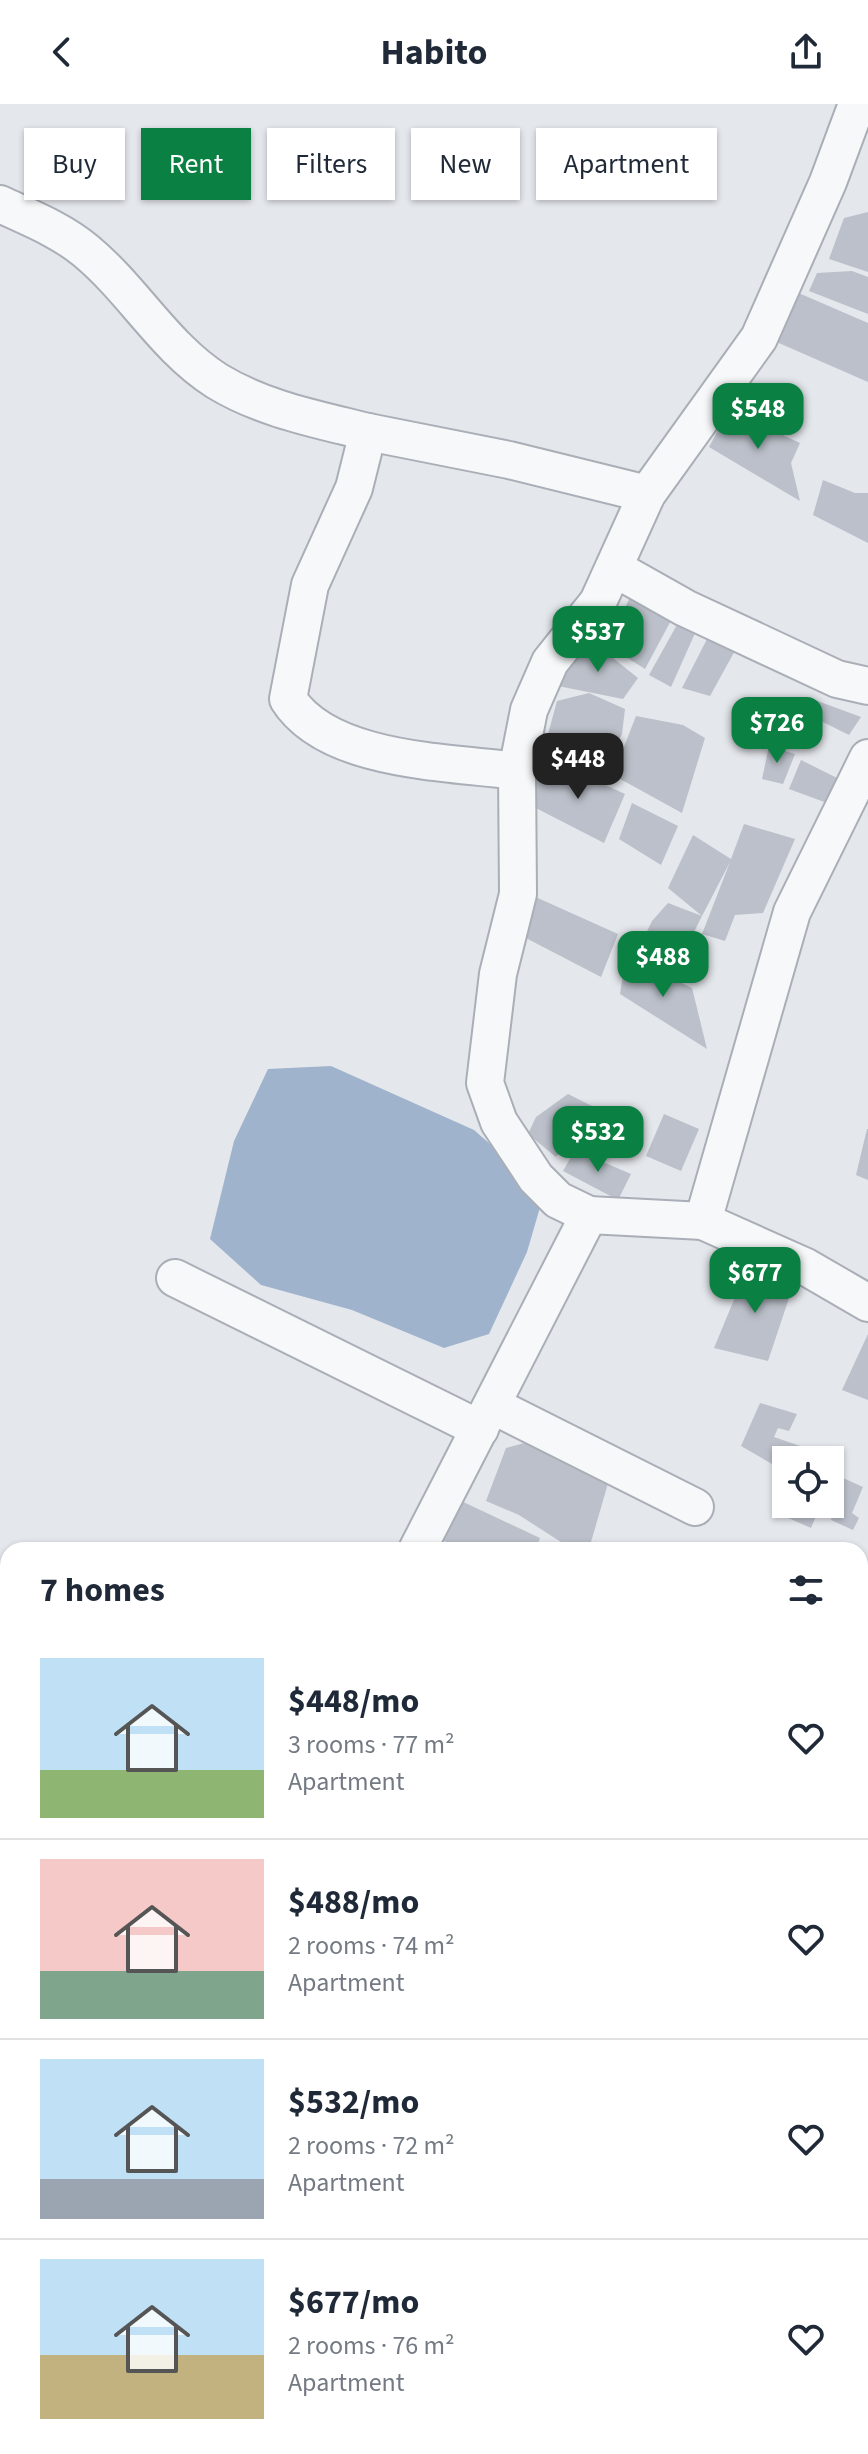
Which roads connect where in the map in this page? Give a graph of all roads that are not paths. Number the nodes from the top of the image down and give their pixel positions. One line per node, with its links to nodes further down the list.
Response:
1 (857, 104): 4 (street)
2 (0, 204): 3 (street)
3 (368, 432): 4 (street); 8 (street)
4 (647, 494): 5 (street)
5 (614, 568): 6 (street); 8 (street)
6 (868, 686)
7 (868, 758): 10 (street)
8 (517, 771): 9 (street)
9 (589, 1215): 10 (street); 13 (street)
10 (703, 1221): 12 (street)
11 (175, 1278): 13 (street)
12 (868, 1303)
13 (486, 1417): 14 (street); 15 (street)
14 (695, 1507)
15 (421, 1542)

